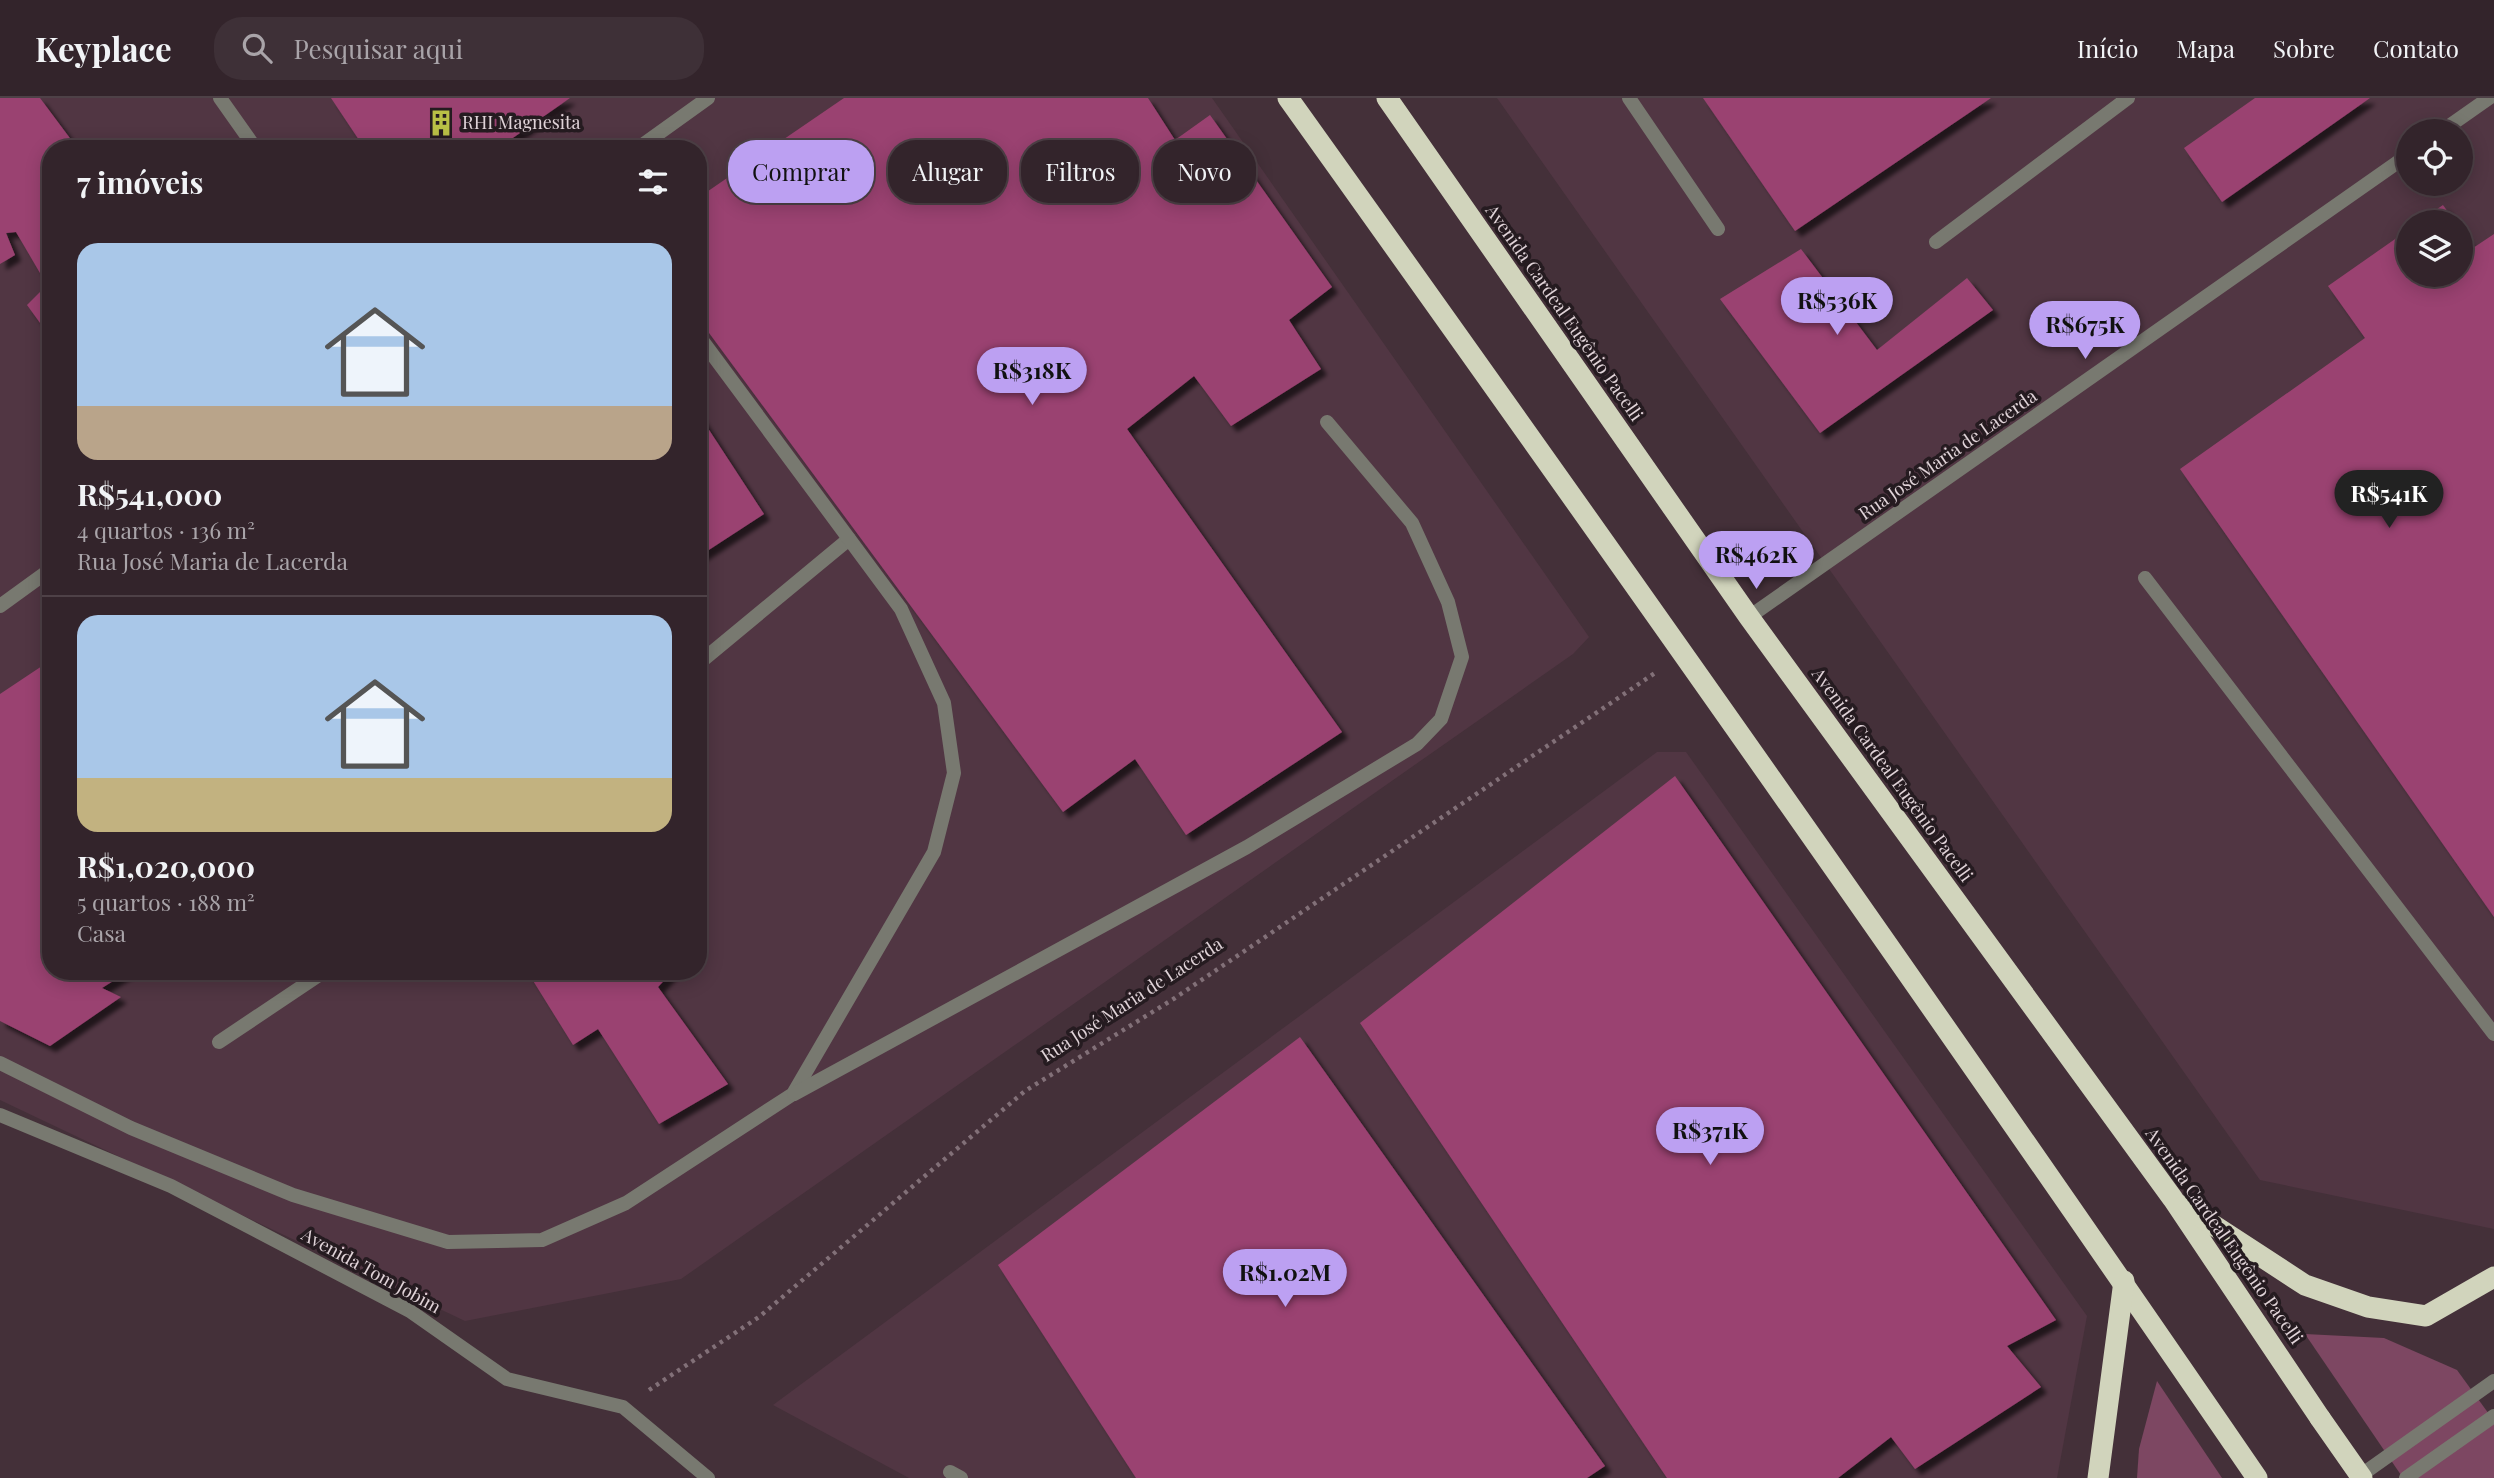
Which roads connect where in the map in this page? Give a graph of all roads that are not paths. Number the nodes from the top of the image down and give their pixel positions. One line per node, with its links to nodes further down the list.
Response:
1 (220, 98): 9 (street)
2 (708, 98): 10 (street)
3 (1288, 98): 30 (highway)
4 (1387, 98): 20 (highway, Avenida Cardeal Eugênio Pacelli)
5 (1629, 98): 12 (street)
6 (2128, 98): 13 (street)
7 (2489, 98): 8 (street)
8 (2459, 119)
9 (250, 140)
10 (650, 140)
11 (2396, 163): 20 (street, Rua José Maria de Lacerda)
12 (1718, 229)
13 (1936, 242)
14 (707, 347): 16 (street)
15 (1327, 422): 26 (street)
16 (849, 539): 21 (street); 26 (street)
17 (42, 576): 19 (street)
18 (2145, 578): 23 (street)
19 (0, 606)
20 (1749, 617): 28 (highway, Avenida Cardeal Eugênio Pacelli)
21 (707, 657)
22 (312, 980): 24 (street)
23 (2494, 1034)
24 (219, 1042)
25 (0, 1063): 26 (street)
26 (793, 1094)
27 (0, 1115): 34 (street, Avenida Tom Jobim)
28 (2173, 1199): 29 (highway); 36 (highway, Avenida Cardeal Eugênio Pacelli, bridge)
29 (2494, 1277)
30 (2124, 1281): 33 (highway); 35 (highway)
31 (2494, 1381): 36 (street)
32 (2494, 1416): 37 (street)
33 (2252, 1472)
34 (708, 1478)
35 (2098, 1478)
36 (2359, 1478)
37 (2406, 1478)

